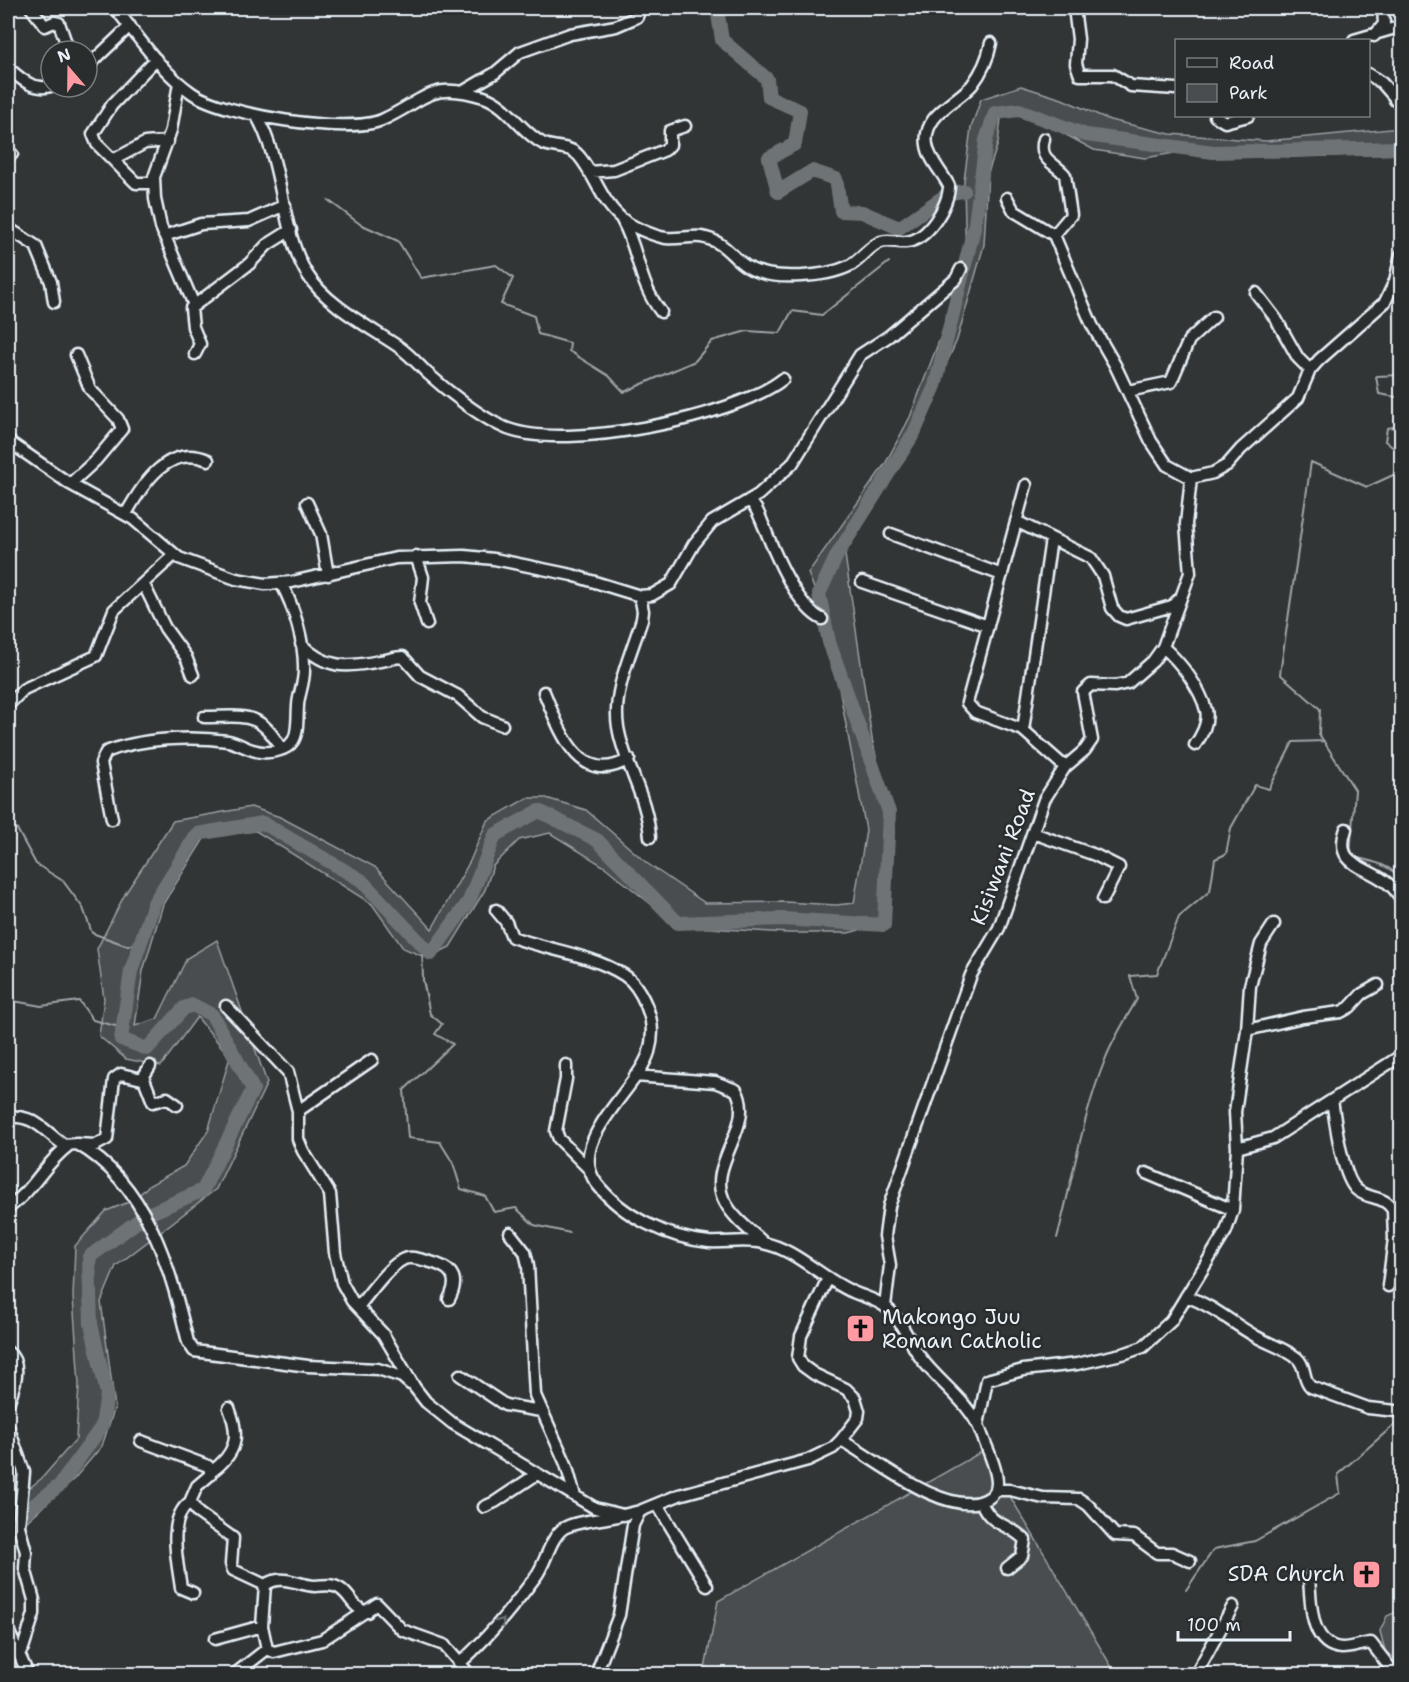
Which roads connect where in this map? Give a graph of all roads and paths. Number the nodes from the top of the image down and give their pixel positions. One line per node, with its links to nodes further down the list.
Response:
1 (31, 8): 9 (street)
2 (115, 8): 6 (street)
3 (640, 8): 20 (street)
4 (1074, 8): 19 (street)
5 (1383, 8): 8 (street)
6 (130, 26): 12 (street); 13 (street)
7 (1401, 26): 8 (street)
8 (1374, 36): 10 (street)
9 (65, 39)
10 (1359, 39)
11 (991, 44): 33 (street)
12 (99, 56)
13 (156, 60): 17 (street); 28 (street)
14 (8, 68): 18 (street)
15 (1370, 75): 21 (street)
16 (1401, 79): 21 (street)
17 (179, 83): 22 (street); 27 (street)
18 (39, 87)
19 (1175, 89)
20 (464, 91): 22 (street); 29 (street)
21 (1398, 103)
22 (256, 115): 32 (street)
23 (1217, 117): 24 (street)
24 (1242, 117)
25 (685, 126): 29 (street)
26 (1044, 139): 36 (street)
27 (168, 141): 28 (street); 30 (street)
28 (113, 160): 30 (street)
29 (589, 172): 33 (street)
30 (154, 183): 37 (street)
31 (1007, 198): 36 (street)
32 (285, 205): 35 (street); 37 (street)
33 (622, 220): 43 (street)
34 (8, 228): 41 (street)
35 (291, 230): 42 (street); 48 (street)
36 (1054, 235): 49 (street)
37 (164, 236): 42 (street)
38 (1401, 255): 47 (street)
39 (961, 269): 55 (street)
40 (1256, 293): 47 (street)
41 (54, 302)
42 (194, 305): 45 (street)
43 (661, 312)
44 (1214, 317): 49 (street)
45 (195, 354)
46 (76, 355): 53 (street)
47 (1310, 370): 52 (street)
48 (783, 379)
49 (1128, 391): 52 (street)
50 (8, 441): 53 (street)
51 (208, 460): 57 (street)
52 (1191, 478): 68 (street, Kisiwani Road)
53 (70, 484): 57 (street)
54 (1026, 484): 58 (street)
55 (749, 500): 69 (street); 70 (street)
56 (307, 503): 63 (street)
57 (126, 514): 61 (street)
58 (1016, 521): 60 (street); 64 (street)
59 (891, 534): 64 (street)
60 (1051, 539): 68 (street); 80 (street)
61 (174, 555): 66 (street); 67 (street)
62 (416, 556): 63 (street); 69 (street); 71 (street)
63 (328, 575): 66 (street)
64 (1002, 575): 72 (street)
65 (862, 582): 72 (street)
66 (280, 583): 73 (street)
67 (144, 585): 75 (street); 77 (street)
68 (1183, 595): 74 (street, Kisiwani Road)
69 (640, 596): 83 (street)
70 (822, 619)
71 (427, 624)
72 (988, 626): 80 (street)
73 (301, 643): 79 (street); 82 (street)
74 (1163, 647): 81 (street); 84 (street, Kisiwani Road)
75 (193, 675)
76 (544, 692): 83 (street)
77 (8, 705)
78 (204, 717): 82 (street)
79 (502, 725)
80 (1023, 730): 84 (street)
81 (1196, 746)
82 (281, 749): 85 (street)
83 (629, 759): 88 (street)
84 (1065, 767): 87 (street, Kisiwani Road)
85 (112, 819)
86 (1346, 828): 90 (street)
87 (1033, 833): 89 (street); 119 (street, Kisiwani Road)
88 (650, 837)
89 (1103, 899)
90 (1401, 901)
91 (496, 909): 100 (street)
92 (1274, 924): 95 (street)
93 (1377, 985): 95 (street)
94 (226, 1006): 104 (street)
95 (1247, 1030): 107 (street)
96 (1401, 1056): 102 (street)
97 (372, 1060): 104 (street)
98 (566, 1065): 108 (street)
99 (150, 1066): 101 (street)
100 (635, 1076): 108 (street); 113 (street)
101 (144, 1079): 103 (street); 106 (street)
102 (1332, 1100): 107 (street); 115 (street)
103 (177, 1105)
104 (298, 1111): 118 (street)
105 (8, 1117): 106 (street)
106 (72, 1145): 110 (street); 122 (street)
107 (1237, 1148): 111 (street)
108 (589, 1169): 113 (street)
109 (1146, 1173): 111 (street)
110 (8, 1208)
111 (1233, 1210): 116 (street)
112 (510, 1233): 125 (street)
113 (764, 1243): 114 (street)
114 (828, 1278): 119 (street); 129 (street)
115 (1388, 1286)
116 (1186, 1296): 126 (street); 127 (street)
117 (449, 1299): 118 (street)
118 (358, 1306): 122 (street)
119 (885, 1306): 127 (street)
120 (8, 1352): 123 (street)
121 (460, 1375): 125 (street)
122 (415, 1388): 132 (street)
123 (8, 1403)
124 (229, 1408): 131 (street)
125 (541, 1410): 134 (street)
126 (1396, 1411)
127 (978, 1425): 133 (street)
128 (8, 1426): 153 (street)
129 (841, 1440): 136 (street); 137 (street)
130 (141, 1441): 131 (street)
131 (211, 1472): 135 (street)
132 (537, 1474): 134 (street); 138 (street)
133 (996, 1490): 136 (street); 141 (street)
134 (574, 1496): 140 (street)
135 (190, 1502): 144 (street); 146 (street)
136 (981, 1502): 142 (street)
137 (657, 1504): 139 (street); 145 (street)
138 (484, 1507)
139 (640, 1511): 140 (street); 158 (street)
140 (623, 1515): 154 (street, one-way to 140)
141 (1190, 1561)
142 (1007, 1568)
143 (1309, 1577): 160 (street)
144 (265, 1585): 148 (street); 149 (street)
145 (707, 1586)
146 (194, 1593)
147 (1233, 1605): 159 (street)
148 (367, 1612): 152 (street); 154 (street)
149 (262, 1626): 151 (street); 152 (street)
150 (8, 1630): 153 (street)
151 (215, 1638)
152 (267, 1649): 156 (street)
153 (18, 1654): 155 (street)
154 (460, 1663): 157 (street)
155 (28, 1674)
156 (235, 1674)
157 (470, 1674)
158 (596, 1674)
159 (1196, 1674)
160 (1395, 1674)

